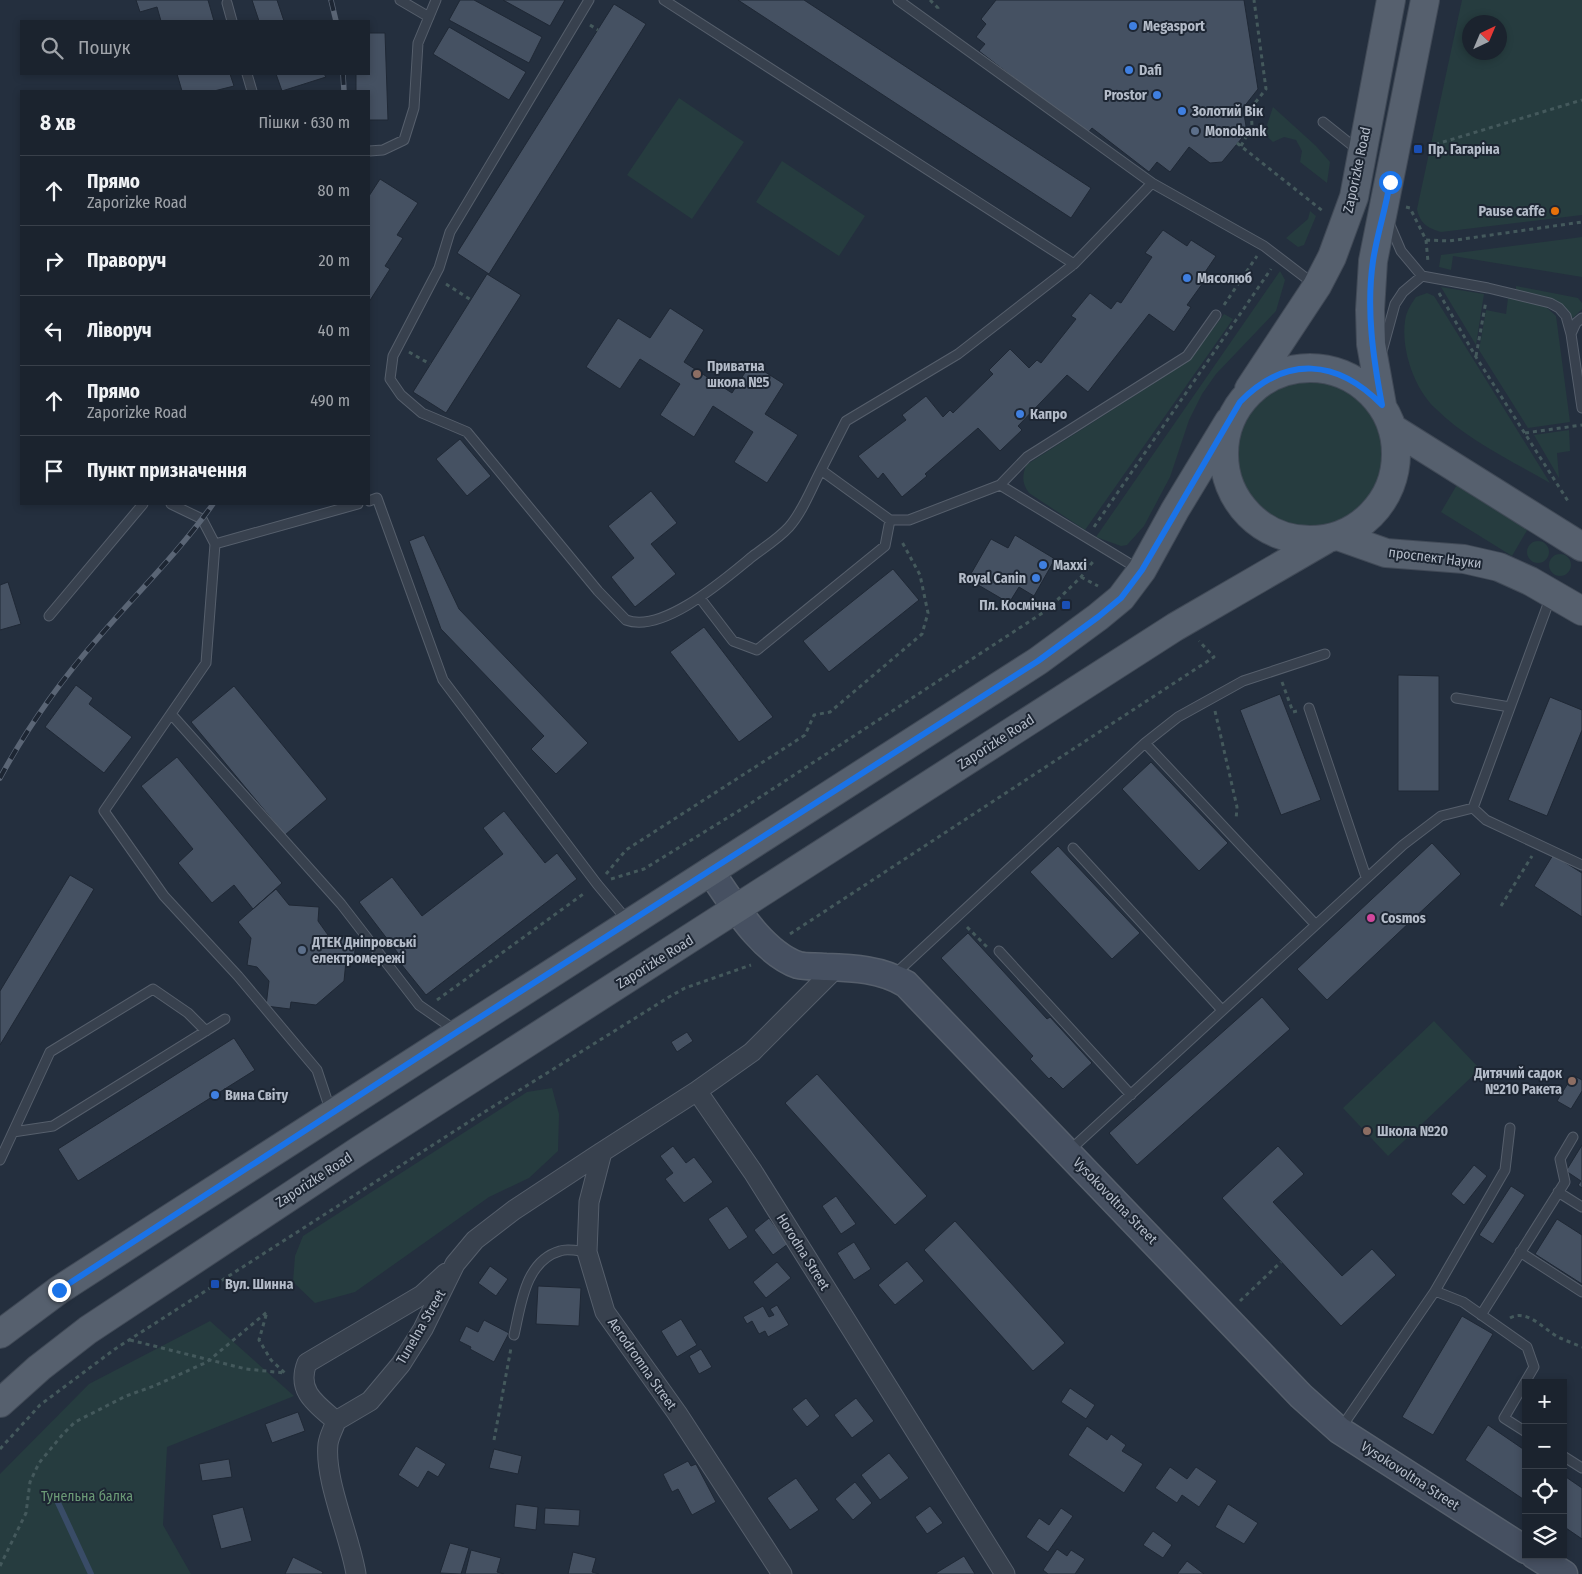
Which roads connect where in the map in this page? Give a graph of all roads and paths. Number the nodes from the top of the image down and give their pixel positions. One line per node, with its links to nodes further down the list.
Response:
1 (400, 0): 10 (lane)
2 (436, 0): 10 (lane)
3 (589, 0): 28 (lane)
4 (664, 0): 26 (lane)
5 (898, 0): 19 (lane)
6 (1254, 0): 21 (path)
7 (1391, 0): 18 (main road, Zaporizke Road)
8 (1425, 0): 20 (main road)
9 (227, 3): 11 (lane)
10 (429, 17): 17 (lane)
11 (232, 20)
12 (247, 75): 13 (lane)
13 (252, 90)
14 (1582, 100): 16 (path)
15 (1323, 122): 18 (lane)
16 (1418, 149)
17 (370, 151)
18 (1362, 153): 29 (main road, Zaporizke Road)
19 (1152, 183): 24 (lane); 26 (lane)
20 (1394, 209): 23 (path); 27 (lane); 38 (main road)
21 (1324, 212)
22 (1582, 222): 23 (path)
23 (1426, 240): 27 (path)
24 (1264, 246): 25 (lane); 32 (path)
25 (1280, 256): 29 (lane); 52 (path)
26 (1074, 264): 44 (lane)
27 (1426, 276): 30 (lane); 36 (path); 38 (lane)
28 (434, 277): 31 (path); 35 (lane)
29 (1317, 286): 40 (main road, Zaporizke Road)
30 (1488, 288): 34 (lane); 36 (path)
31 (471, 300)
32 (1216, 316): 45 (lane)
33 (1582, 318): 34 (lane)
34 (1571, 334): 39 (lane)
35 (399, 346): 37 (path); 61 (lane)
36 (1476, 357): 43 (path)
37 (430, 364)
38 (1376, 373): 41 (main road)
39 (1582, 408)
40 (1235, 412): 41 (main road); 53 (main road); 57 (main road, Zaporizke Road)
41 (1387, 417): 53 (main road); 56 (main road)
42 (1582, 425): 43 (path)
43 (1525, 433): 47 (path)
44 (821, 470): 51 (lane); 61 (lane)
45 (1000, 485): 51 (lane); 52 (lane)
46 (370, 501): 80 (lane)
47 (1568, 501)
48 (142, 505): 63 (lane)
49 (173, 505): 54 (lane)
50 (354, 505): 54 (lane)
51 (890, 520): 61 (lane); 80 (path)
52 (1088, 536): 55 (lane)
53 (1331, 538): 60 (main road, проспект Науки); 82 (main road, Zaporizke Road)
54 (215, 544): 71 (lane)
55 (1104, 546): 57 (lane); 58 (path)
56 (1582, 547)
57 (1142, 570): 78 (main road, Zaporizke Road)
58 (1081, 577): 59 (path); 80 (path)
59 (1098, 586)
60 (1552, 593): 62 (main road, проспект Науки); 69 (lane)
61 (700, 598)
62 (1582, 611)
63 (49, 616)
64 (1198, 641): 86 (path)
65 (1324, 654): 66 (lane)
66 (1277, 670): 67 (lane); 70 (path)
67 (1212, 698): 72 (lane); 74 (path)
68 (1456, 698): 69 (lane)
69 (1510, 707): 73 (lane)
70 (1309, 708): 79 (lane)
71 (171, 714): 95 (lane); 98 (lane)
72 (1145, 743): 74 (lane); 83 (lane)
73 (1473, 808): 75 (lane); 79 (lane)
74 (1234, 838): 85 (lane)
75 (1540, 844): 77 (lane); 81 (path)
76 (1073, 848): 92 (lane)
77 (1582, 865)
78 (710, 871): 82 (main road, Vysokovoltna Street); 84 (main road, Zaporizke Road)
79 (1366, 877): 85 (lane)
80 (597, 884): 84 (lane); 91 (path)
81 (1501, 906)
82 (737, 910): 89 (main road, Vysokovoltna Street); 122 (main road, Zaporizke Road)
83 (958, 917): 87 (path); 90 (lane)
84 (630, 923): 95 (main road, Zaporizke Road)
85 (1315, 924): 92 (lane)
86 (784, 938)
87 (999, 951): 97 (lane)
88 (752, 965): 118 (path)
89 (836, 967): 90 (main road, Vysokovoltna Street); 96 (street)
90 (892, 976): 103 (main road, Vysokovoltna Street)
91 (434, 1002)
92 (1222, 1010): 97 (lane)
93 (225, 1019): 94 (lane)
94 (206, 1031): 100 (lane); 100 (lane)
95 (457, 1032): 98 (main road, Zaporizke Road)
96 (697, 1090): 102 (street); 135 (street, Horodna Street)
97 (1131, 1095): 103 (lane)
98 (332, 1114): 116 (main road, Zaporizke Road)
99 (1510, 1128): 111 (lane)
100 (13, 1132): 104 (lane)
101 (1573, 1138): 105 (lane)
102 (602, 1152): 107 (street, Aerodromna Street); 110 (street, Tunelna Street)
103 (1068, 1153): 113 (main road, Vysokovoltna Street)
104 (0, 1160)
105 (1558, 1192): 106 (lane); 108 (lane)
106 (1582, 1207)
107 (587, 1252): 117 (lane); 134 (street, Aerodromna Street)
108 (1520, 1252): 112 (lane); 114 (lane)
109 (1281, 1262): 113 (path)
110 (455, 1264): 121 (street); 123 (street, Tunelna Street)
111 (1435, 1292): 114 (lane); 125 (lane)
112 (1582, 1292)
113 (1225, 1315): 125 (main road, Vysokovoltna Street)
114 (1481, 1315): 115 (lane)
115 (1497, 1326): 119 (path); 124 (lane)
116 (0, 1334)
117 (514, 1335): 126 (path)
118 (129, 1340): 120 (path); 127 (path)
119 (1582, 1347)
120 (211, 1359): 121 (path); 121 (path); 132 (path)
121 (294, 1374): 123 (street)
122 (3, 1399)
123 (336, 1421): 133 (street)
124 (1522, 1429)
125 (1340, 1430): 130 (main road, Vysokovoltna Street)
126 (494, 1440)
127 (0, 1448)
128 (1567, 1459): 129 (lane)
129 (1582, 1468)
130 (1522, 1547)
131 (1540, 1559): 136 (main road)
132 (0, 1566)
133 (356, 1574)
134 (782, 1574)
135 (1005, 1574)
136 (1564, 1574)

